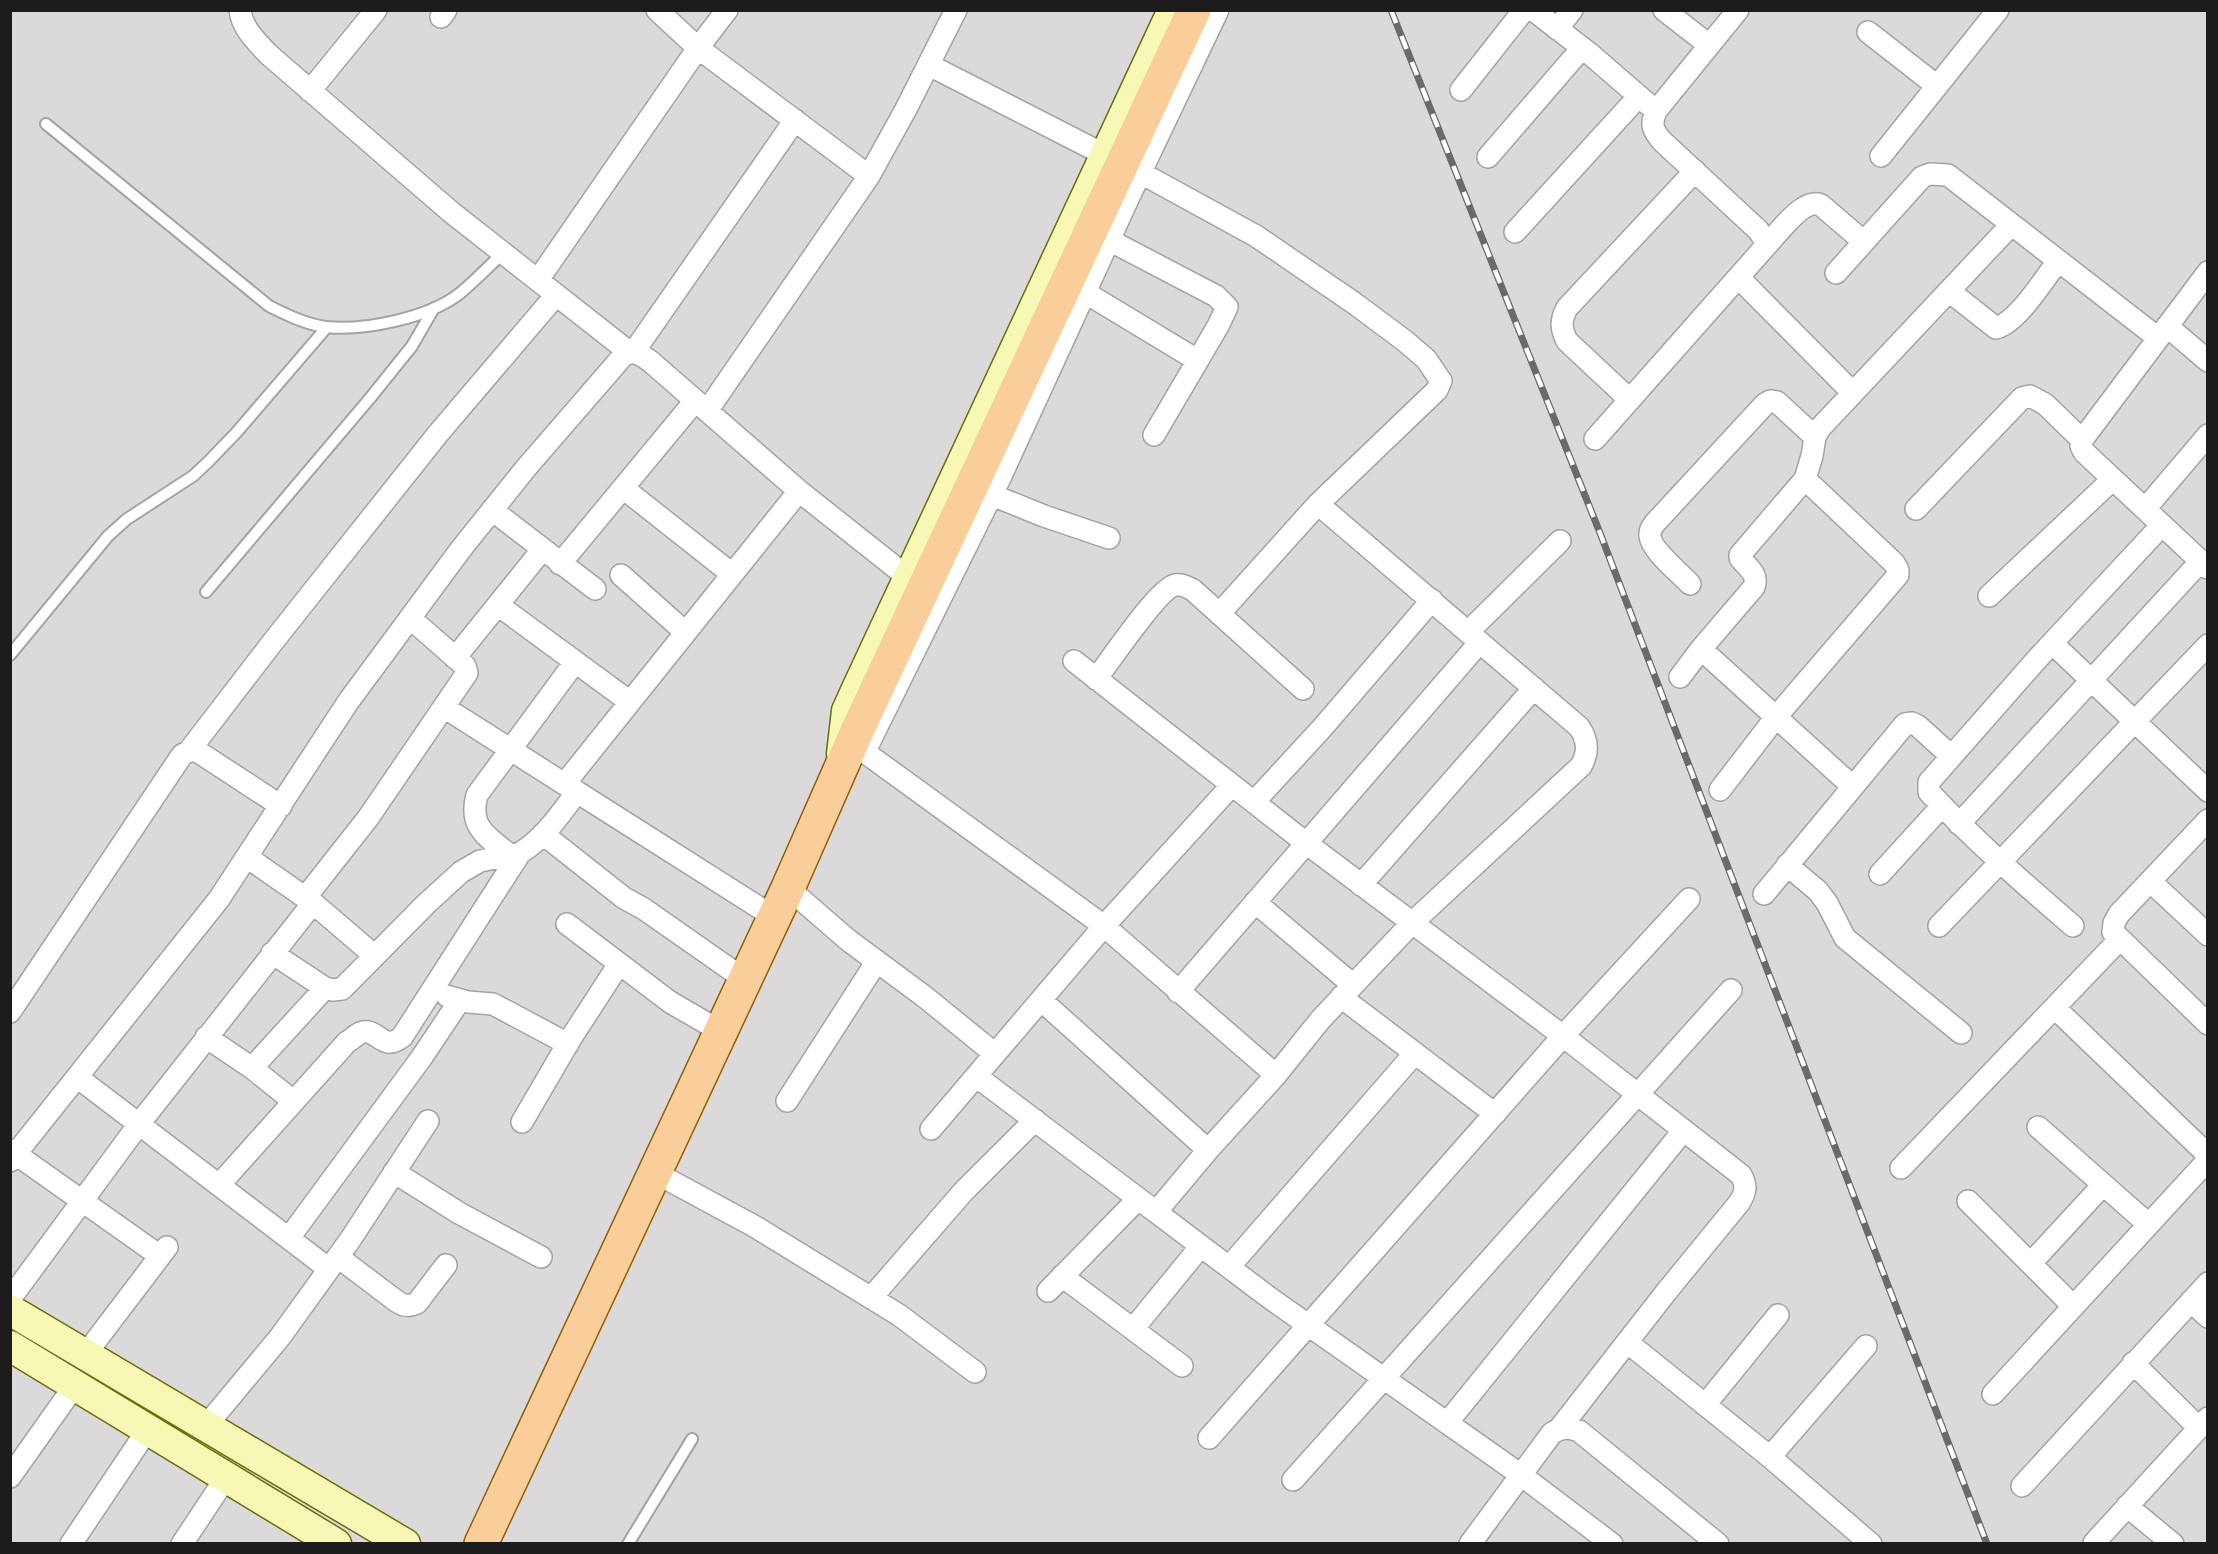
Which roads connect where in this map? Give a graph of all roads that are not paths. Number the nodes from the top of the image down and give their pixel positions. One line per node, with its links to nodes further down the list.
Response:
1 (240, 10): 23 (street)
2 (376, 10): 23 (street)
3 (657, 10): 18 (street)
4 (727, 10): 18 (street)
5 (956, 10): 20 (street)
6 (1173, 10): 28 (street)
7 (1194, 10): 106 (main road)
8 (1218, 10): 32 (street)
9 (1524, 10): 22 (street)
10 (1533, 10): 15 (street)
11 (1572, 10): 15 (street)
12 (1664, 10): 17 (street)
13 (1738, 10): 17 (street)
14 (1998, 10): 21 (street)
15 (1557, 28): 19 (street)
16 (1868, 32): 21 (street)
17 (1709, 45): 25 (street)
18 (698, 48): 26 (street); 44 (street)
19 (1582, 48): 24 (street); 30 (street)
20 (929, 65): 28 (street); 33 (street)
21 (1937, 86): 29 (street)
22 (1461, 90)
23 (310, 91): 39 (street)
24 (1639, 96): 25 (street); 35 (street)
25 (1656, 111): 31 (street)
26 (795, 120): 33 (street); 51 (street)
27 (46, 124): 49 (lane)
28 (1105, 155): 79 (street)
29 (1881, 156)
30 (1488, 157)
31 (1695, 171): 38 (street); 55 (street)
32 (1141, 173): 36 (street); 67 (street)
33 (869, 176): 56 (street)
34 (2012, 225): 37 (street); 40 (street); 45 (street)
35 (1515, 232)
36 (1109, 240): 46 (street); 52 (street)
37 (1864, 242): 38 (street); 42 (street)
38 (1766, 248): 43 (street)
39 (503, 253): 44 (street); 48 (lane)
40 (2058, 261): 45 (street); 50 (street)
41 (2208, 272): 50 (street)
42 (1836, 273)
43 (1739, 278): 54 (street); 55 (street)
44 (538, 280): 47 (street)
45 (1949, 291): 54 (street)
46 (1086, 293): 52 (street); 66 (street)
47 (556, 295): 51 (street); 108 (street)
48 (434, 308): 49 (lane); 82 (lane)
49 (327, 327): 93 (lane)
50 (2163, 332): 53 (street); 61 (street)
51 (631, 352): 56 (street); 70 (street)
52 (1197, 360): 57 (street)
53 (2208, 361)
54 (1853, 393): 59 (street)
55 (1629, 400): 60 (street)
56 (701, 406): 64 (street); 65 (street)
57 (1154, 435)
58 (2208, 435): 69 (street)
59 (1815, 437): 62 (street); 80 (street)
60 (1595, 439)
61 (2082, 440): 63 (street); 68 (street)
62 (1805, 479): 92 (street); 104 (street)
63 (2113, 479): 69 (street); 83 (street)
64 (623, 488): 75 (street); 77 (street)
65 (799, 491): 77 (street); 79 (street)
66 (992, 495): 72 (street); 106 (street)
67 (1318, 504): 84 (street); 86 (street)
68 (1916, 509)
69 (2145, 509): 71 (street)
70 (492, 510): 74 (street); 87 (street)
71 (2162, 525): 76 (street); 90 (street)
72 (1109, 538)
73 (1560, 541): 89 (street)
74 (542, 550): 75 (street); 85 (street)
75 (560, 564): 81 (street)
76 (2204, 565): 99 (street)
77 (732, 574): 88 (street)
78 (621, 575): 88 (street)
79 (910, 579): 106 (street)
80 (1690, 584)
81 (595, 589)
82 (206, 592)
83 (1989, 596)
84 (1432, 600): 89 (street); 115 (street)
85 (498, 605): 94 (street); 96 (street)
86 (1219, 614): 98 (street); 101 (street)
87 (410, 618): 94 (street); 116 (street)
88 (685, 632): 102 (street)
89 (1474, 637): 100 (street); 121 (street)
90 (2052, 643): 99 (street); 109 (street)
91 (2208, 645): 105 (street)
92 (1701, 649): 97 (street); 104 (street)
93 (10, 655)
94 (455, 658): 103 (street)
95 (1074, 661): 98 (street)
96 (575, 662): 102 (street); 107 (street)
97 (1680, 677)
98 (1096, 679): 110 (street)
99 (2091, 681): 105 (street); 119 (street)
100 (1534, 688): 128 (street); 135 (street)
101 (1303, 689)
102 (630, 702): 112 (street)
103 (446, 705): 107 (street); 132 (street)
104 (1776, 717): 111 (street); 113 (street)
105 (2134, 722): 114 (street); 124 (street)
106 (854, 748): 129 (main road); 137 (street)
107 (510, 750): 112 (street); 122 (street)
108 (189, 751): 116 (street); 155 (street)
109 (1950, 755): 111 (street); 117 (street)
110 (1232, 785): 115 (street); 137 (street)
111 (1852, 786): 125 (street)
112 (573, 790): 120 (street); 134 (street)
113 (1720, 790)
114 (2208, 791)
115 (1254, 802): 121 (street)
116 (281, 806): 123 (street)
117 (1942, 806): 119 (street); 126 (street)
118 (2208, 820): 127 (street)
119 (1959, 824): 124 (street)
120 (543, 834): 122 (street); 146 (street)
121 (1305, 843): 128 (street); 133 (street)
122 (515, 854): 143 (street); 148 (street)
123 (247, 857): 132 (street); 167 (street)
124 (1999, 862): 138 (street); 139 (street)
125 (1787, 866): 130 (street); 158 (street)
126 (1880, 874)
127 (2150, 881): 140 (street); 141 (street)
128 (1361, 885): 135 (street)
129 (788, 888): 134 (main road); 144 (street)
130 (1764, 894)
131 (1689, 899): 160 (street)
132 (309, 900): 142 (street); 143 (street)
133 (1255, 902): 150 (street); 151 (street)
134 (774, 917): 146 (main road)
135 (1413, 922): 150 (street); 160 (street)
136 (567, 924): 145 (street)
137 (1104, 926): 151 (street); 153 (street)
138 (1939, 926)
139 (2073, 926)
140 (2208, 935)
141 (2120, 939): 154 (street); 156 (street)
142 (272, 953): 147 (street); 159 (street)
143 (375, 956): 147 (street)
144 (877, 961): 163 (street); 170 (street)
145 (619, 964): 157 (street); 161 (street)
146 (744, 979): 157 (main road)
147 (325, 988): 164 (street)
148 (433, 990): 152 (street); 169 (street)
149 (1731, 990): 168 (street)
150 (1347, 991): 162 (street); 165 (street)
151 (1178, 992): 165 (street)
152 (460, 1000): 161 (street); 192 (street)
153 (1041, 1000): 163 (street); 179 (street)
154 (2055, 1008): 181 (street); 182 (street)
155 (10, 1012)
156 (2208, 1024)
157 (720, 1031): 184 (main road)
158 (1961, 1033)
159 (206, 1036): 164 (street); 175 (street)
160 (1563, 1036): 168 (street); 171 (street)
161 (568, 1044): 174 (street)
162 (1415, 1053): 171 (street); 198 (street)
163 (995, 1054): 166 (street)
164 (252, 1068): 169 (street)
165 (1276, 1075): 179 (street)
166 (976, 1076): 172 (street); 177 (street)
167 (77, 1077): 175 (street); 180 (street)
168 (1637, 1093): 178 (street); 216 (street)
169 (293, 1101): 185 (street)
170 (787, 1101)
171 (1495, 1114): 207 (street)
172 (1035, 1120): 187 (street); 200 (street)
173 (428, 1121): 183 (street)
174 (522, 1122)
175 (139, 1124): 185 (street); 188 (street)
176 (2038, 1127): 186 (street)
177 (931, 1129)
178 (1683, 1131): 209 (street); 221 (street)
179 (1208, 1150): 190 (street)
180 (12, 1155): 188 (street)
181 (2208, 1157): 191 (street)
182 (1901, 1168)
183 (394, 1172): 194 (street); 195 (street)
184 (654, 1173): 200 (street); 239 (main road)
185 (219, 1185): 192 (street)
186 (2103, 1185): 191 (street); 196 (street)
187 (1138, 1199): 190 (street); 208 (street)
188 (82, 1201): 201 (street); 212 (street)
189 (1968, 1201): 196 (street)
190 (1156, 1212): 193 (street)
191 (2148, 1224): 203 (street)
192 (289, 1238): 195 (street)
193 (1201, 1246): 198 (street); 208 (street)
194 (541, 1257)
195 (334, 1263): 197 (street); 222 (street)
196 (2031, 1263): 203 (street)
197 (446, 1264)
198 (1229, 1267): 207 (street)
199 (2208, 1283): 202 (street)
200 (871, 1298): 215 (street)
201 (10, 1299)
202 (2191, 1301): 206 (street); 213 (street)
203 (2073, 1306): 218 (street)
204 (10, 1310): 212 (street)
205 (1778, 1315): 219 (street)
206 (2208, 1317)
207 (1309, 1326): 216 (street); 226 (street)
208 (1133, 1329): 214 (street)
209 (1627, 1342): 219 (street); 223 (street)
210 (10, 1346): 217 (street)
211 (1866, 1346): 227 (street)
212 (86, 1355): 222 (street)
213 (2133, 1363): 220 (street); 232 (street)
214 (1182, 1366)
215 (975, 1372)
216 (1382, 1377): 221 (street); 231 (street)
217 (75, 1385): 224 (street); 230 (street)
218 (1993, 1394)
219 (1705, 1405): 227 (street)
220 (2203, 1422): 233 (street)
221 (1447, 1423): 228 (street)
222 (206, 1426): 238 (street)
223 (1560, 1428): 228 (street); 243 (street)
224 (148, 1429): 229 (street); 235 (street)
225 (692, 1438): 240 (lane)
226 (1209, 1438)
227 (1770, 1457): 244 (street)
228 (1521, 1475): 241 (street); 242 (street)
229 (226, 1476): 236 (street); 237 (street)
230 (10, 1477)
231 (1293, 1480)
232 (2022, 1486)
233 (2127, 1506): 234 (street); 245 (street)
234 (2094, 1542)
235 (71, 1544)
236 (182, 1544)
237 (336, 1544)
238 (405, 1544)
239 (481, 1544)
240 (628, 1544)
241 (1470, 1544)
242 (1611, 1544)
243 (1718, 1544)
244 (1871, 1544)
245 (2173, 1544)

